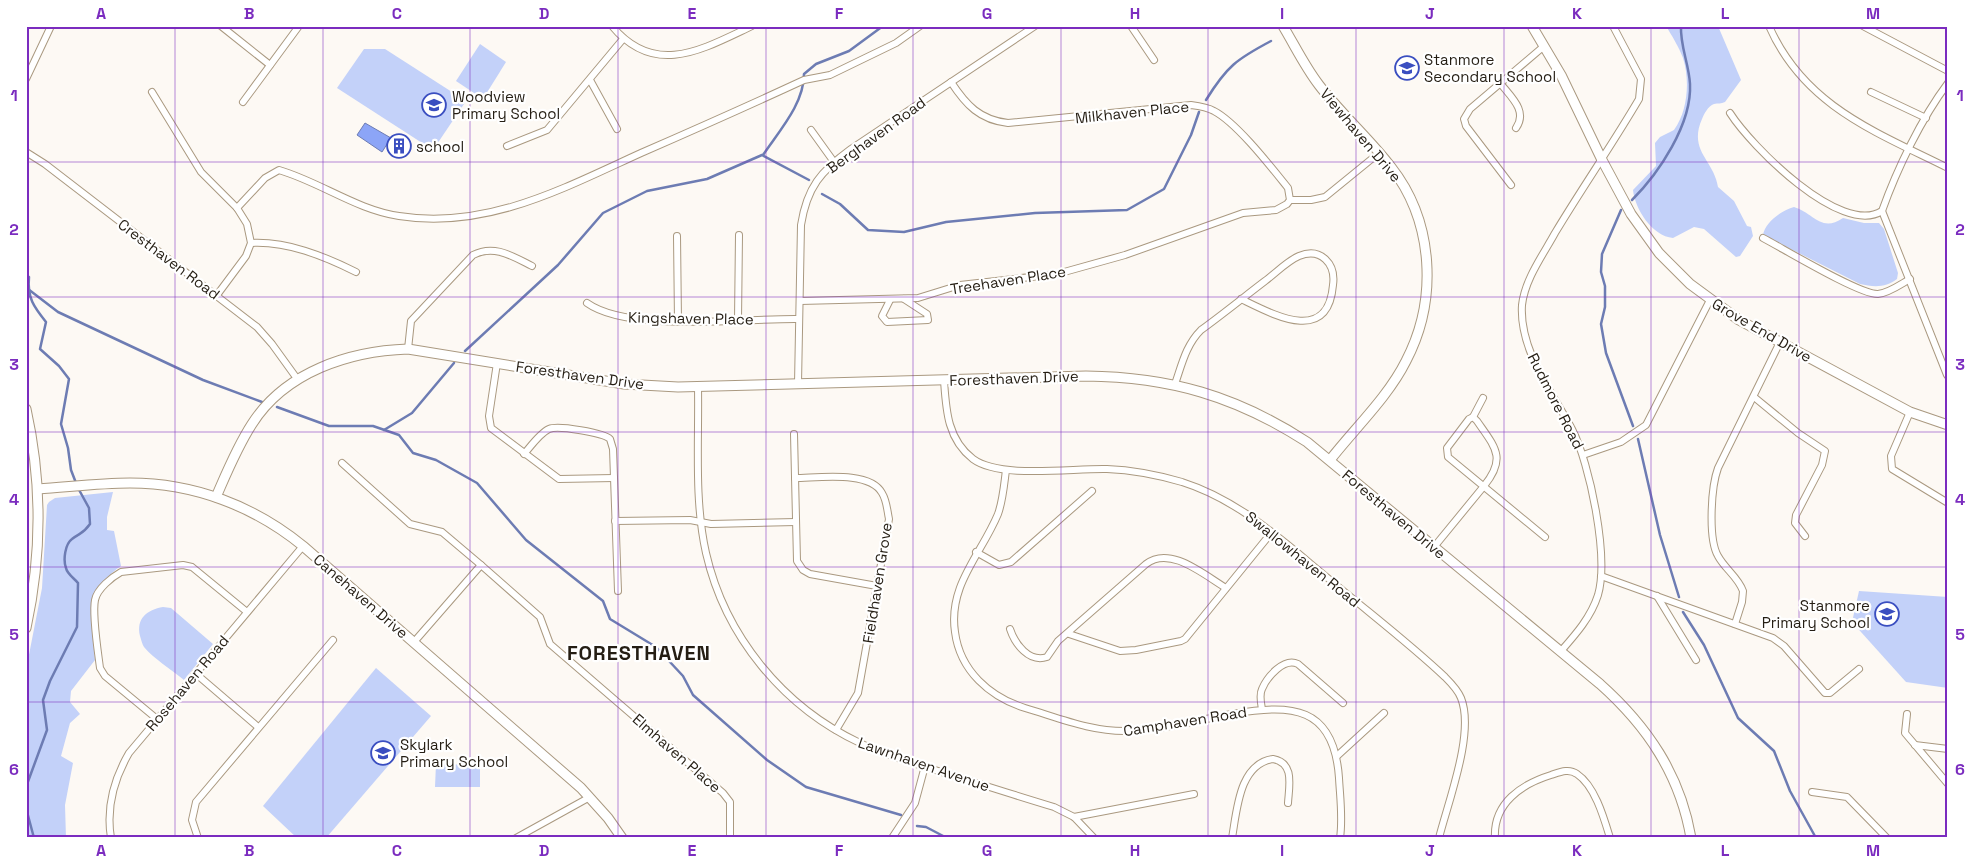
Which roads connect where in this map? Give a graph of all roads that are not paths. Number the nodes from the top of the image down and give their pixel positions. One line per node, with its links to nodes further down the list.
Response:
1 (51, 26): 19 (street)
2 (221, 26): 17 (street)
3 (299, 26): 17 (street)
4 (612, 26): 14 (street)
5 (752, 26): 14 (street)
6 (920, 26): 42 (street)
7 (1034, 26): 21 (street, Berghaven Road)
8 (1131, 26): 16 (street)
9 (1283, 26): 36 (street, Viewhaven Drive)
10 (1532, 26): 15 (street, Grove End Drive)
11 (1613, 26): 37 (street, Rudmore Road)
12 (1769, 26): 34 (street)
13 (1863, 26): 18 (street)
14 (623, 39): 20 (street)
15 (1543, 47): 22 (street); 37 (street, Grove End Drive)
16 (1154, 60)
17 (270, 66): 27 (street)
18 (1948, 72)
19 (26, 79)
20 (590, 80): 30 (street); 33 (street)
21 (951, 82): 38 (street, Berghaven Road); 41 (street, Milkhaven Place)
22 (1500, 83): 31 (street); 40 (street)
23 (1948, 83): 24 (street)
24 (1945, 91): 29 (street)
25 (152, 92): 42 (street)
26 (1871, 92): 29 (street)
27 (243, 102)
28 (1730, 112): 43 (street)
29 (1926, 118): 34 (street)
30 (617, 128)
31 (1516, 128)
32 (811, 130): 38 (street)
33 (507, 146)
34 (1910, 149): 39 (street); 43 (street)
35 (26, 152): 51 (street, Cresthaven Road)
36 (1379, 153): 41 (street); 79 (street, Viewhaven Drive)
37 (1602, 160): 55 (street, Grove End Drive); 78 (street, Rudmore Road)
38 (834, 162): 56 (street, Berghaven Road)
39 (1948, 168)
40 (1511, 185)
41 (1290, 198): 52 (street, Treehaven Place)
42 (237, 208): 47 (street)
43 (1882, 211): 50 (street)
44 (739, 235): 59 (street)
45 (676, 236): 60 (street)
46 (1762, 238): 50 (street)
47 (251, 243): 49 (street); 51 (street)
48 (532, 266): 62 (street)
49 (356, 272)
50 (1910, 279): 64 (street)
51 (217, 295): 65 (street, Cresthaven Road)
52 (904, 299): 54 (street, Treehaven Place); 54 (street)
53 (1241, 299): 53 (street); 68 (street)
54 (890, 300): 56 (street, Treehaven Place)
55 (1710, 300): 61 (street, Grove End Drive); 78 (street)
56 (800, 302): 58 (street, Berghaven Road)
57 (587, 303): 60 (street, Kingshaven Place)
58 (800, 319): 59 (street, Kingshaven Place); 67 (street, Berghaven Road)
59 (738, 320): 60 (street, Kingshaven Place)
60 (678, 321)
61 (1780, 342): 70 (street); 73 (street, Grove End Drive)
62 (408, 349): 63 (street, Foresthaven Drive); 65 (street, Foresthaven Drive)
63 (497, 363): 69 (street, Foresthaven Drive); 77 (street)
64 (1948, 375)
65 (298, 380): 87 (street, Foresthaven Drive)
66 (944, 380): 67 (street, Foresthaven Drive); 68 (street, Foresthaven Drive); 81 (street, Swallowhaven Road)
67 (798, 384): 69 (street, Foresthaven Drive)
68 (1175, 384): 79 (street, Foresthaven Drive)
69 (698, 387): 91 (street, Lawnhaven Avenue)
70 (1754, 397): 93 (street); 105 (street)
71 (1482, 398): 74 (street)
72 (26, 409): 85 (street)
73 (1910, 412): 75 (street, Grove End Drive); 88 (street)
74 (1473, 417): 84 (street); 84 (street)
75 (1948, 425)
76 (794, 434): 83 (street)
77 (524, 454): 82 (street); 82 (street)
78 (1583, 455): 99 (street, Rudmore Road)
79 (1330, 460): 96 (street, Foresthaven Drive)
80 (342, 462): 98 (street, Elmhaven Place)
81 (1006, 470): 92 (street, Swallowhaven Road); 97 (street, Camphaven Road)
82 (614, 478): 89 (street)
83 (794, 478): 90 (street); 100 (street, Fieldhaven Grove)
84 (1484, 486): 94 (street); 96 (street)
85 (38, 489): 87 (street, Canehaven Drive); 106 (street)
86 (1092, 492): 97 (street)
87 (216, 497): 95 (street, Canehaven Drive)
88 (1948, 503)
89 (616, 521): 91 (street); 102 (street)
90 (796, 522): 91 (street); 100 (street)
91 (702, 523): 121 (street, Lawnhaven Avenue)
92 (1272, 532): 101 (street); 141 (street, Swallowhaven Road)
93 (1805, 536)
94 (1545, 537)
95 (303, 546): 104 (street, Rosehaven Road); 110 (street, Canehaven Drive)
96 (1434, 547): 111 (street, Foresthaven Drive)
97 (976, 552): 116 (street, Camphaven Road)
98 (481, 565): 110 (street); 136 (street, Elmhaven Place)
99 (1601, 576): 103 (street); 111 (street, Rudmore Road)
100 (877, 586): 121 (street, Fieldhaven Grove)
101 (1226, 588): 108 (street); 108 (street)
102 (618, 591)
103 (1657, 596): 105 (street); 112 (street)
104 (247, 612): 114 (street, Rosehaven Road); 119 (street)
105 (1735, 624): 113 (street)
106 (26, 628)
107 (1010, 629): 108 (street)
108 (1069, 634)
109 (333, 640): 120 (street)
110 (414, 642): 129 (street, Canehaven Drive)
111 (1561, 651): 144 (street, Foresthaven Drive)
112 (1696, 660)
113 (1859, 669)
114 (194, 672): 119 (street, Rosehaven Road); 120 (street)
115 (1343, 703): 116 (street)
116 (1262, 709): 124 (street, Camphaven Road)
117 (1384, 713): 124 (street)
118 (1907, 714): 122 (street)
119 (156, 719): 132 (street, Rosehaven Road)
120 (258, 727): 133 (street)
121 (836, 730): 125 (street, Lawnhaven Avenue)
122 (1915, 745): 123 (street); 126 (street)
123 (1948, 749)
124 (1338, 756): 140 (street, Camphaven Road)
125 (925, 766): 131 (street, Lawnhaven Avenue); 137 (street)
126 (1948, 784)
127 (1812, 792): 145 (street)
128 (1194, 794): 131 (street)
129 (590, 797): 134 (street); 135 (street, Canehaven Drive)
130 (1288, 803): 139 (street)
131 (1074, 817): 138 (street, Lawnhaven Avenue)
132 (111, 838)
133 (198, 838)
134 (516, 838)
135 (622, 838)
136 (730, 838)
137 (892, 838)
138 (1094, 838)
139 (1232, 838)
140 (1340, 838)
141 (1439, 838)
142 (1495, 838): 143 (street)
143 (1610, 838)
144 (1691, 838)
145 (1887, 838)

